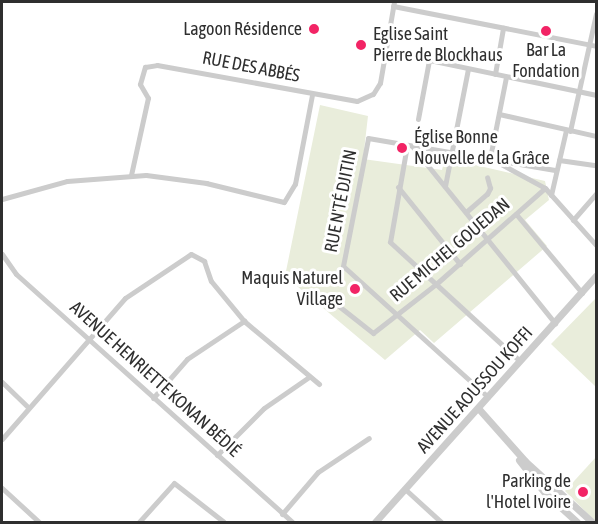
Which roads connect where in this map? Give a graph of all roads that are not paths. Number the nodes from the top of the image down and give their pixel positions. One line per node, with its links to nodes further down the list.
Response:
1 (393, 4): 3 (street); 5 (street, RUE DES ABBÉS)
2 (597, 14): 4 (street)
3 (503, 28): 4 (street); 8 (street)
4 (593, 46): 10 (street)
5 (386, 51): 6 (street); 11 (street, RUE DES ABBÉS)
6 (429, 60): 7 (street); 14 (street)
7 (468, 69): 8 (street); 18 (street)
8 (495, 74): 9 (street)
9 (506, 77): 10 (street); 13 (street)
10 (579, 92): 12 (street); 15 (street)
11 (312, 95): 23 (street); 23 (street, RUE DES ABBÉS)
12 (597, 95)
13 (499, 114): 15 (street); 19 (street)
14 (418, 119)
15 (568, 130): 16 (street); 20 (street)
16 (597, 136)
17 (410, 145): 18 (street, RUE N'TÉ DJITIN); 25 (street); 26 (street); 42 (street, RUE N'TÉ DJITIN)
18 (451, 152): 19 (street, RUE N'TÉ DJITIN); 25 (street)
19 (490, 158): 22 (street, RUE N'TÉ DJITIN); 27 (street)
20 (559, 160): 21 (street); 22 (street)
21 (597, 165)
22 (556, 170): 29 (street)
23 (131, 175): 30 (street)
24 (487, 177): 31 (street)
25 (445, 186): 31 (street)
26 (398, 188): 37 (street); 39 (street)
27 (546, 188): 29 (street); 32 (street, RUE MICHEL GOUEDAN)
28 (597, 194): 33 (street)
29 (551, 195): 33 (street)
30 (2, 199)
31 (466, 212): 34 (street)
32 (516, 214): 34 (street, RUE MICHEL GOUEDAN); 40 (street)
33 (573, 220): 35 (street)
34 (488, 240): 37 (street, RUE MICHEL GOUEDAN); 44 (street)
35 (597, 245)
36 (2, 254): 45 (street, AVENUE HENRIETTE KONAN BÉDIÉ)
37 (460, 264): 39 (street, RUE MICHEL GOUEDAN)
38 (597, 276): 40 (street, AVENUE AOUSSOU KOFFI)
39 (436, 284): 42 (street, RUE MICHEL GOUEDAN); 46 (street)
40 (582, 293): 44 (street, AVENUE AOUSSOU KOFFI)
41 (326, 296): 42 (street, RUE MICHEL GOUEDAN)
42 (397, 314): 50 (street, RUE N'TÉ DJITIN)
43 (244, 321): 45 (street); 47 (street); 51 (street)
44 (555, 323): 46 (street, AVENUE AOUSSOU KOFFI)
45 (89, 340): 51 (street, AVENUE HENRIETTE KONAN BÉDIÉ); 52 (street)
46 (520, 361): 50 (street, AVENUE AOUSSOU KOFFI)
47 (309, 377): 49 (street); 57 (street)
48 (2, 382): 52 (street)
49 (319, 384)
50 (488, 397): 53 (street, AVENUE AOUSSOU KOFFI)
51 (153, 398): 57 (street, AVENUE HENRIETTE KONAN BÉDIÉ)
52 (29, 408): 55 (street)
53 (478, 408): 56 (street); 59 (street, AVENUE AOUSSOU KOFFI)
54 (369, 438): 60 (street)
55 (2, 439)
56 (506, 440): 67 (street); 68 (street)
57 (217, 455): 60 (street, AVENUE HENRIETTE KONAN BÉDIÉ)
58 (2, 488): 61 (street)
59 (406, 490): 65 (street, AVENUE AOUSSOU KOFFI); 66 (street)
60 (282, 514): 64 (street, AVENUE HENRIETTE KONAN BÉDIÉ)
61 (39, 522)
62 (139, 522): 63 (street)
63 (225, 522)
64 (292, 522)
65 (375, 522)
66 (441, 522)
67 (577, 522)
68 (592, 522)

